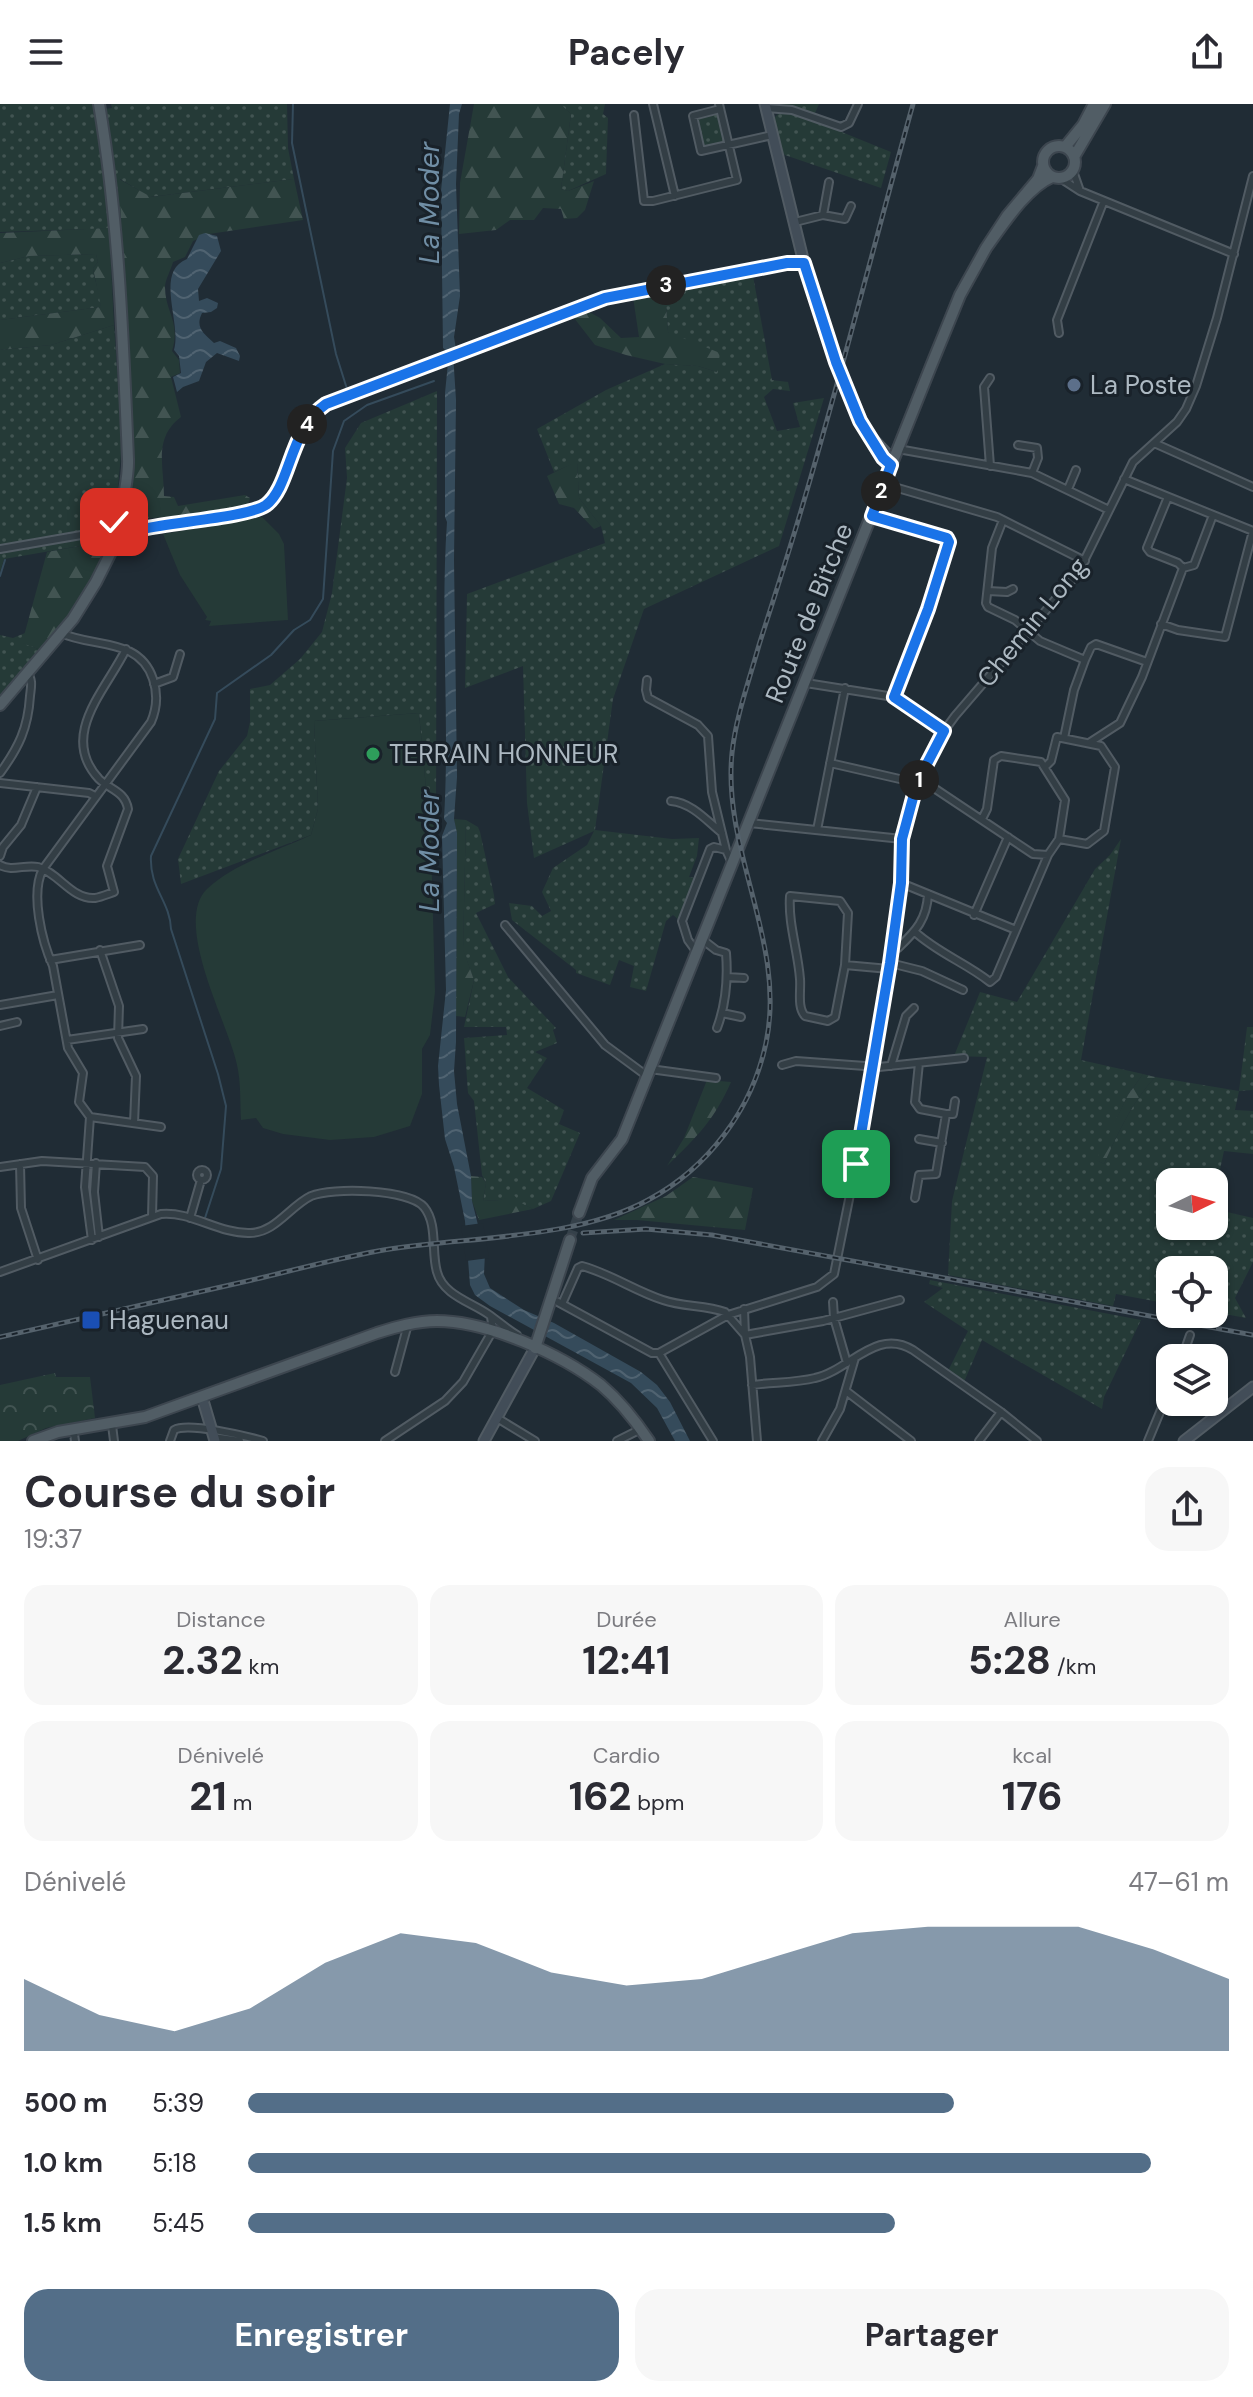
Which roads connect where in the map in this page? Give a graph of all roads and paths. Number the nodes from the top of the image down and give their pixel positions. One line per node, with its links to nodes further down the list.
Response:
1 (99, 104): 44 (main road)
2 (653, 104): 19 (street)
3 (858, 104): 7 (street)
4 (1094, 104): 11 (main road)
5 (1105, 104): 12 (main road)
6 (719, 106): 10 (street); 10 (street)
7 (766, 106): 9 (street)
8 (634, 115): 19 (street)
9 (772, 135): 10 (street); 23 (street)
10 (729, 146): 19 (street)
11 (1065, 147): 12 (main road); 13 (main road)
12 (1074, 157): 14 (main road)
13 (1043, 166): 16 (main road); 24 (main road, Route de Bitche)
14 (1073, 171): 16 (main road); 18 (street)
15 (1253, 176): 25 (street, Chemin Long)
16 (1056, 178): 18 (street); 24 (main road, Route de Bitche)
17 (829, 182): 22 (street)
18 (1080, 191): 20 (street)
19 (675, 196)
20 (1103, 203): 25 (street); 27 (street)
21 (851, 206): 22 (street)
22 (823, 215): 23 (street)
23 (795, 222): 26 (street)
24 (986, 248): 31 (main road, Route de Bitche)
25 (1234, 254): 29 (street, Chemin Long)
26 (804, 260): 31 (street); 44 (street)
27 (1059, 333)
28 (990, 378): 32 (street)
29 (1154, 443): 35 (street, Chemin Long); 37 (street)
30 (1018, 445): 34 (street)
31 (894, 457): 32 (street); 36 (main road, Route de Bitche)
32 (990, 466): 34 (street)
33 (1076, 470): 38 (street)
34 (1032, 473): 38 (street)
35 (1124, 479): 39 (street); 40 (street, Chemin Long)
36 (884, 484): 42 (main road, Route de Bitche); 43 (street)
37 (1253, 487)
38 (1068, 489): 40 (street)
39 (1168, 497): 41 (street); 48 (street)
40 (1109, 510): 47 (street, Chemin Long)
41 (1213, 515): 45 (street); 48 (street)
42 (872, 516): 60 (main road, Route de Bitche); 63 (street)
43 (1003, 520): 47 (street); 50 (street)
44 (115, 531): 46 (street); 53 (main road)
45 (1253, 531): 51 (street)
46 (0, 549)
47 (1085, 561): 52 (street, Chemin Long)
48 (1183, 568): 51 (street)
49 (1013, 589): 50 (street)
50 (988, 591): 52 (street)
51 (1161, 624): 57 (street)
52 (1028, 632): 56 (street); 65 (street, Chemin Long)
53 (61, 633): 54 (street); 58 (main road)
54 (126, 649): 61 (street); 73 (street)
55 (180, 654): 61 (street)
56 (1085, 660): 57 (street); 66 (street)
57 (1147, 662): 67 (street)
58 (27, 672): 64 (main road); 70 (street)
59 (647, 680): 80 (street)
60 (806, 683): 62 (street); 78 (main road, Route de Bitche)
61 (154, 684): 73 (street)
62 (845, 688): 63 (street); 68 (street)
63 (894, 697): 65 (street)
64 (0, 705)
65 (944, 731): 71 (street, Chemin Long)
66 (1064, 738): 67 (street); 69 (street)
67 (1089, 743): 83 (street)
68 (830, 763): 71 (street); 79 (street)
69 (1046, 766): 77 (street); 83 (street)
70 (0, 773)
71 (918, 780): 77 (street); 82 (street, Chemin Long)
72 (0, 783): 74 (street)
73 (104, 784): 75 (street); 89 (street)
74 (37, 787): 75 (street); 86 (street)
75 (95, 796): 89 (street)
76 (671, 801): 80 (street)
77 (982, 819): 81 (street)
78 (749, 823): 79 (street); 87 (main road, Route de Bitche)
79 (817, 830): 82 (street)
80 (722, 833): 84 (street)
81 (1008, 837): 85 (street); 92 (street)
82 (902, 839): 90 (street, Chemin Long)
83 (1059, 839): 85 (street)
84 (726, 850): 87 (street); 100 (street)
85 (1048, 855): 94 (street)
86 (0, 856)
87 (732, 864): 96 (main road, Route de Bitche)
88 (0, 865): 89 (street)
89 (43, 869): 101 (street)
90 (901, 883): 91 (street); 98 (street, Chemin Long)
91 (928, 894): 92 (street); 95 (street)
92 (974, 915): 94 (street)
93 (505, 925): 123 (street)
94 (1016, 930): 95 (street)
95 (915, 932): 98 (street)
96 (703, 940): 100 (main road, Route de Bitche); 104 (street)
97 (140, 945): 99 (street)
98 (892, 947): 103 (street, Chemin Long)
99 (100, 950): 101 (street); 116 (street)
100 (697, 952): 123 (main road, Route de Bitche)
101 (50, 960): 107 (street)
102 (845, 965): 102 (street); 103 (street)
103 (890, 966): 106 (street); 122 (street, Chemin Long)
104 (727, 977): 105 (street); 110 (street)
105 (744, 978)
106 (963, 990)
107 (58, 995): 108 (street); 117 (street)
108 (0, 1005)
109 (914, 1008): 121 (street)
110 (722, 1013): 111 (street); 114 (street)
111 (741, 1017)
112 (17, 1022): 113 (street)
113 (0, 1026)
114 (717, 1028)
115 (143, 1029): 116 (street)
116 (117, 1032): 117 (street); 128 (street)
117 (67, 1040): 127 (street)
118 (964, 1058): 119 (street)
119 (919, 1063): 121 (street); 126 (street)
120 (782, 1065): 122 (street)
121 (891, 1066): 122 (street)
122 (871, 1067): 151 (street, Chemin Long)
123 (648, 1073): 124 (street); 140 (main road, Route de Bitche)
124 (716, 1078)
125 (955, 1101): 126 (street)
126 (946, 1114): 131 (street)
127 (90, 1117): 128 (street); 132 (street)
128 (134, 1123): 129 (street)
129 (161, 1127)
130 (919, 1139): 131 (street)
131 (942, 1143): 138 (street)
132 (87, 1163): 133 (street); 134 (street); 139 (street)
133 (96, 1163): 137 (street); 141 (street)
134 (20, 1164): 135 (street); 145 (street)
135 (0, 1167)
136 (201, 1180): 142 (street)
137 (95, 1198): 139 (street); 143 (street)
138 (915, 1198)
139 (86, 1199): 143 (street)
140 (579, 1213)
141 (152, 1217): 142 (street); 143 (street)
142 (190, 1218): 150 (street)
143 (96, 1238): 145 (street)
144 (570, 1240): 149 (main road)
145 (38, 1260): 146 (street)
146 (0, 1272)
147 (900, 1300): 154 (street)
148 (833, 1302): 154 (street)
149 (552, 1306): 152 (street); 160 (main road); 162 (street)
150 (478, 1309): 153 (street); 155 (street)
151 (744, 1309): 152 (street, Chemin Long); 158 (street)
152 (728, 1315): 158 (street); 162 (street, Chemin Long)
153 (491, 1317): 157 (street); 160 (street)
154 (834, 1318): 158 (street); 164 (street)
155 (471, 1323): 156 (main road); 157 (main road)
156 (408, 1324): 165 (street); 169 (main road)
157 (488, 1328): 160 (main road); 182 (street)
158 (745, 1335): 166 (street)
159 (1190, 1335): 161 (street)
160 (534, 1343): 172 (street); 174 (main road)
161 (1187, 1344)
162 (659, 1353): 187 (street)
163 (855, 1358): 164 (street); 168 (street); 170 (street)
164 (847, 1363): 166 (street)
165 (395, 1372)
166 (752, 1385): 188 (street)
167 (1253, 1387): 194 (street)
168 (846, 1391): 189 (street); 190 (street)
169 (202, 1397): 173 (main road); 176 (street)
170 (1001, 1412): 191 (street); 192 (street)
171 (1158, 1416): 193 (street)
172 (497, 1418): 183 (street); 184 (street)
173 (112, 1425): 175 (main road); 178 (street)
174 (641, 1429): 185 (street); 186 (main road)
175 (72, 1436): 177 (main road)
176 (213, 1436): 179 (street); 180 (street); 181 (street)
177 (33, 1441)
178 (114, 1441)
179 (170, 1441)
180 (240, 1441)
181 (263, 1441)
182 (385, 1441)
183 (484, 1441)
184 (535, 1441)
185 (617, 1441)
186 (649, 1441)
187 (713, 1441)
188 (757, 1441)
189 (822, 1441)
190 (911, 1441)
191 (979, 1441)
192 (1037, 1441)
193 (1148, 1441)
194 (1184, 1441)

